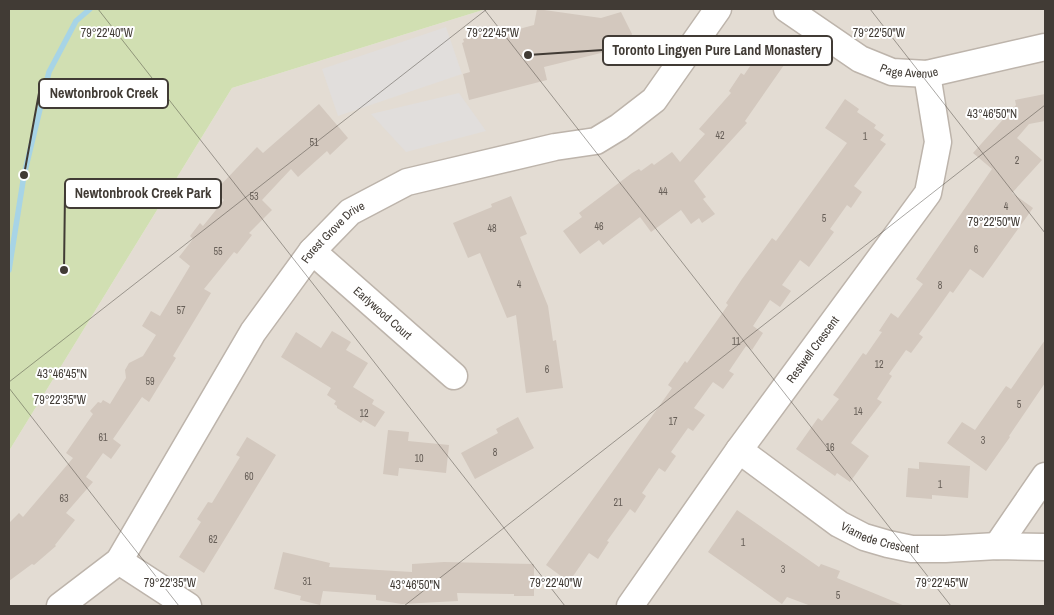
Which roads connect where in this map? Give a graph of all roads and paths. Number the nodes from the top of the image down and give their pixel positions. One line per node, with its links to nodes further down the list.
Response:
1 (718, 9): 5 (street, Forest Grove Drive)
2 (787, 9): 4 (street, Page Avenue)
3 (1045, 47): 4 (street, Page Avenue)
4 (927, 74): 7 (street, Restwell Crescent)
5 (312, 251): 6 (street, Earlywood Court); 11 (street, Forest Grove Drive)
6 (454, 376)
7 (739, 450): 9 (street, Viamede Crescent); 14 (street, Restwell Crescent)
8 (1045, 476): 9 (street)
9 (997, 546): 10 (street, Viamede Crescent)
10 (1045, 546)
11 (119, 561): 12 (street, Forest Grove Drive); 13 (street)
12 (60, 606)
13 (188, 606)
14 (630, 606)

